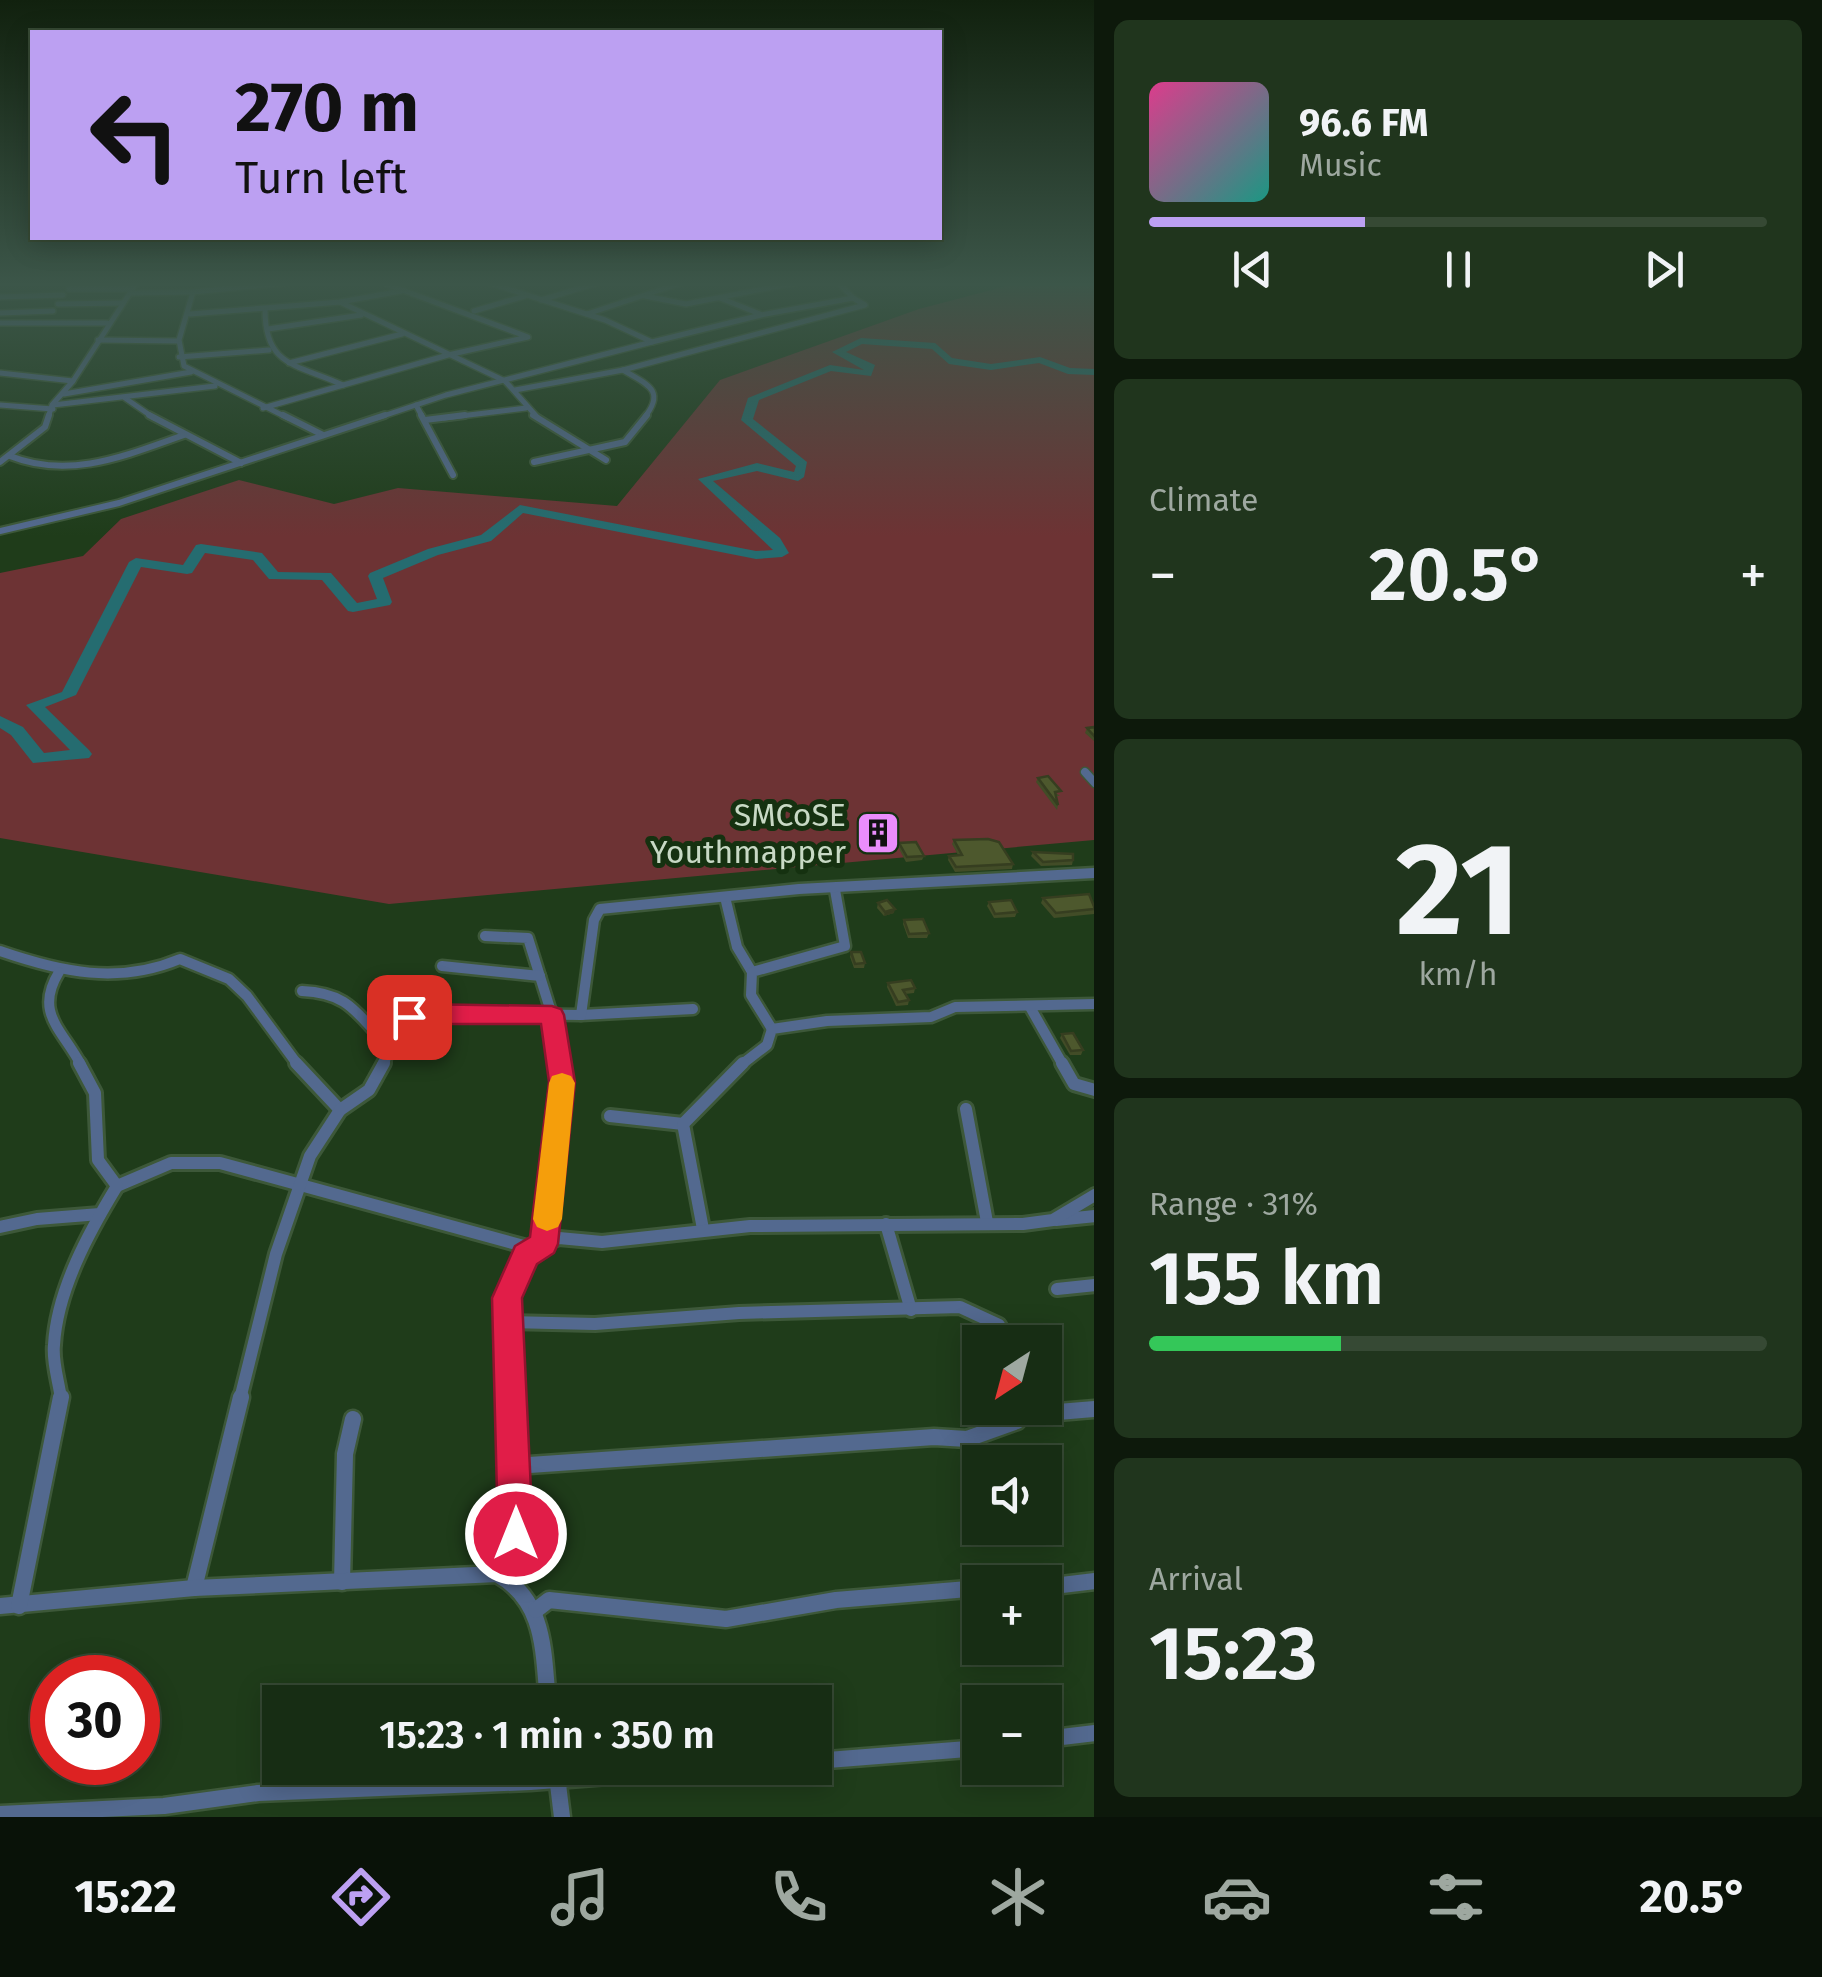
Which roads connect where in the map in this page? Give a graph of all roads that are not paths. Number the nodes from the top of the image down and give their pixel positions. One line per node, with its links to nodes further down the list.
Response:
1 (82, 367): 12 (street)
2 (187, 367): 10 (street)
3 (298, 367): 16 (street)
4 (408, 367): 16 (street)
5 (474, 367): 13 (street)
6 (560, 367): 8 (street)
7 (634, 367): 9 (street)
8 (548, 370): 13 (street); 14 (street)
9 (624, 370): 14 (street); 29 (street)
10 (191, 372): 15 (street); 18 (street)
11 (0, 373): 12 (street)
12 (73, 381): 18 (street)
13 (505, 381): 17 (street); 20 (street)
14 (570, 382): 17 (street)
15 (218, 385): 19 (street); 23 (street)
16 (343, 386): 23 (street)
17 (514, 390): 24 (street)
18 (64, 394): 22 (street)
19 (125, 398): 22 (street); 26 (street)
20 (416, 405): 25 (street); 27 (street)
21 (0, 406): 22 (street)
22 (53, 407): 31 (street)
23 (262, 408): 27 (street)
24 (526, 408): 25 (street); 29 (street)
25 (425, 420): 36 (street)
26 (184, 435): 31 (street); 35 (street)
27 (324, 435): 35 (street)
28 (552, 448): 30 (street)
29 (588, 448): 30 (street); 32 (street)
30 (570, 452): 34 (street)
31 (10, 456): 33 (street)
32 (606, 460)
33 (0, 462)
34 (534, 462)
35 (241, 463): 37 (street)
36 (454, 475)
37 (0, 531)
38 (1085, 772): 39 (street)
39 (1094, 783)
40 (1094, 873): 41 (street)
41 (836, 890): 42 (street); 47 (street)
42 (726, 897): 47 (street); 54 (street)
43 (486, 936): 48 (street)
44 (0, 951): 46 (street)
45 (442, 966): 48 (street)
46 (60, 972): 58 (street); 63 (street)
47 (752, 972): 55 (street)
48 (540, 976): 53 (street)
49 (302, 992): 56 (street)
50 (1094, 1004): 51 (street)
51 (1030, 1007): 55 (street); 57 (street)
52 (693, 1010): 54 (street)
53 (552, 1015): 54 (street); 56 (street); 72 (street)
54 (581, 1015)
55 (772, 1028): 61 (street)
56 (392, 1049): 58 (street)
57 (1094, 1090)
58 (340, 1110): 62 (street)
59 (966, 1110): 68 (street)
60 (610, 1116): 61 (street)
61 (683, 1124): 71 (street)
62 (299, 1185): 63 (street); 72 (street); 87 (street)
63 (117, 1186): 65 (street)
64 (1094, 1195): 67 (street)
65 (100, 1214): 70 (street); 90 (street)
66 (1094, 1216): 67 (street)
67 (1053, 1220): 68 (street)
68 (987, 1222): 69 (street)
69 (886, 1224): 71 (street); 75 (street)
70 (0, 1227)
71 (703, 1229): 72 (street)
72 (537, 1246): 76 (street)
73 (1094, 1286): 74 (street)
74 (1058, 1289)
75 (911, 1310): 76 (street); 77 (street)
76 (506, 1322): 82 (street)
77 (1000, 1325)
78 (1094, 1409): 79 (street)
79 (1062, 1410)
80 (353, 1418): 85 (street)
81 (1007, 1425): 82 (street)
82 (515, 1466): 83 (street)
83 (504, 1577): 85 (street); 91 (street)
84 (1094, 1581): 86 (street)
85 (342, 1582): 87 (street)
86 (1062, 1585)
87 (194, 1588): 90 (street)
88 (962, 1590): 91 (street)
89 (0, 1606): 90 (street)
90 (20, 1606)
91 (536, 1610): 92 (street)
92 (546, 1685)
93 (1094, 1733): 94 (street)
94 (1062, 1738)
95 (962, 1749): 96 (street)
96 (832, 1760)
97 (448, 1785): 99 (street)
98 (558, 1785): 100 (street)
99 (0, 1814)
100 (562, 1817)

